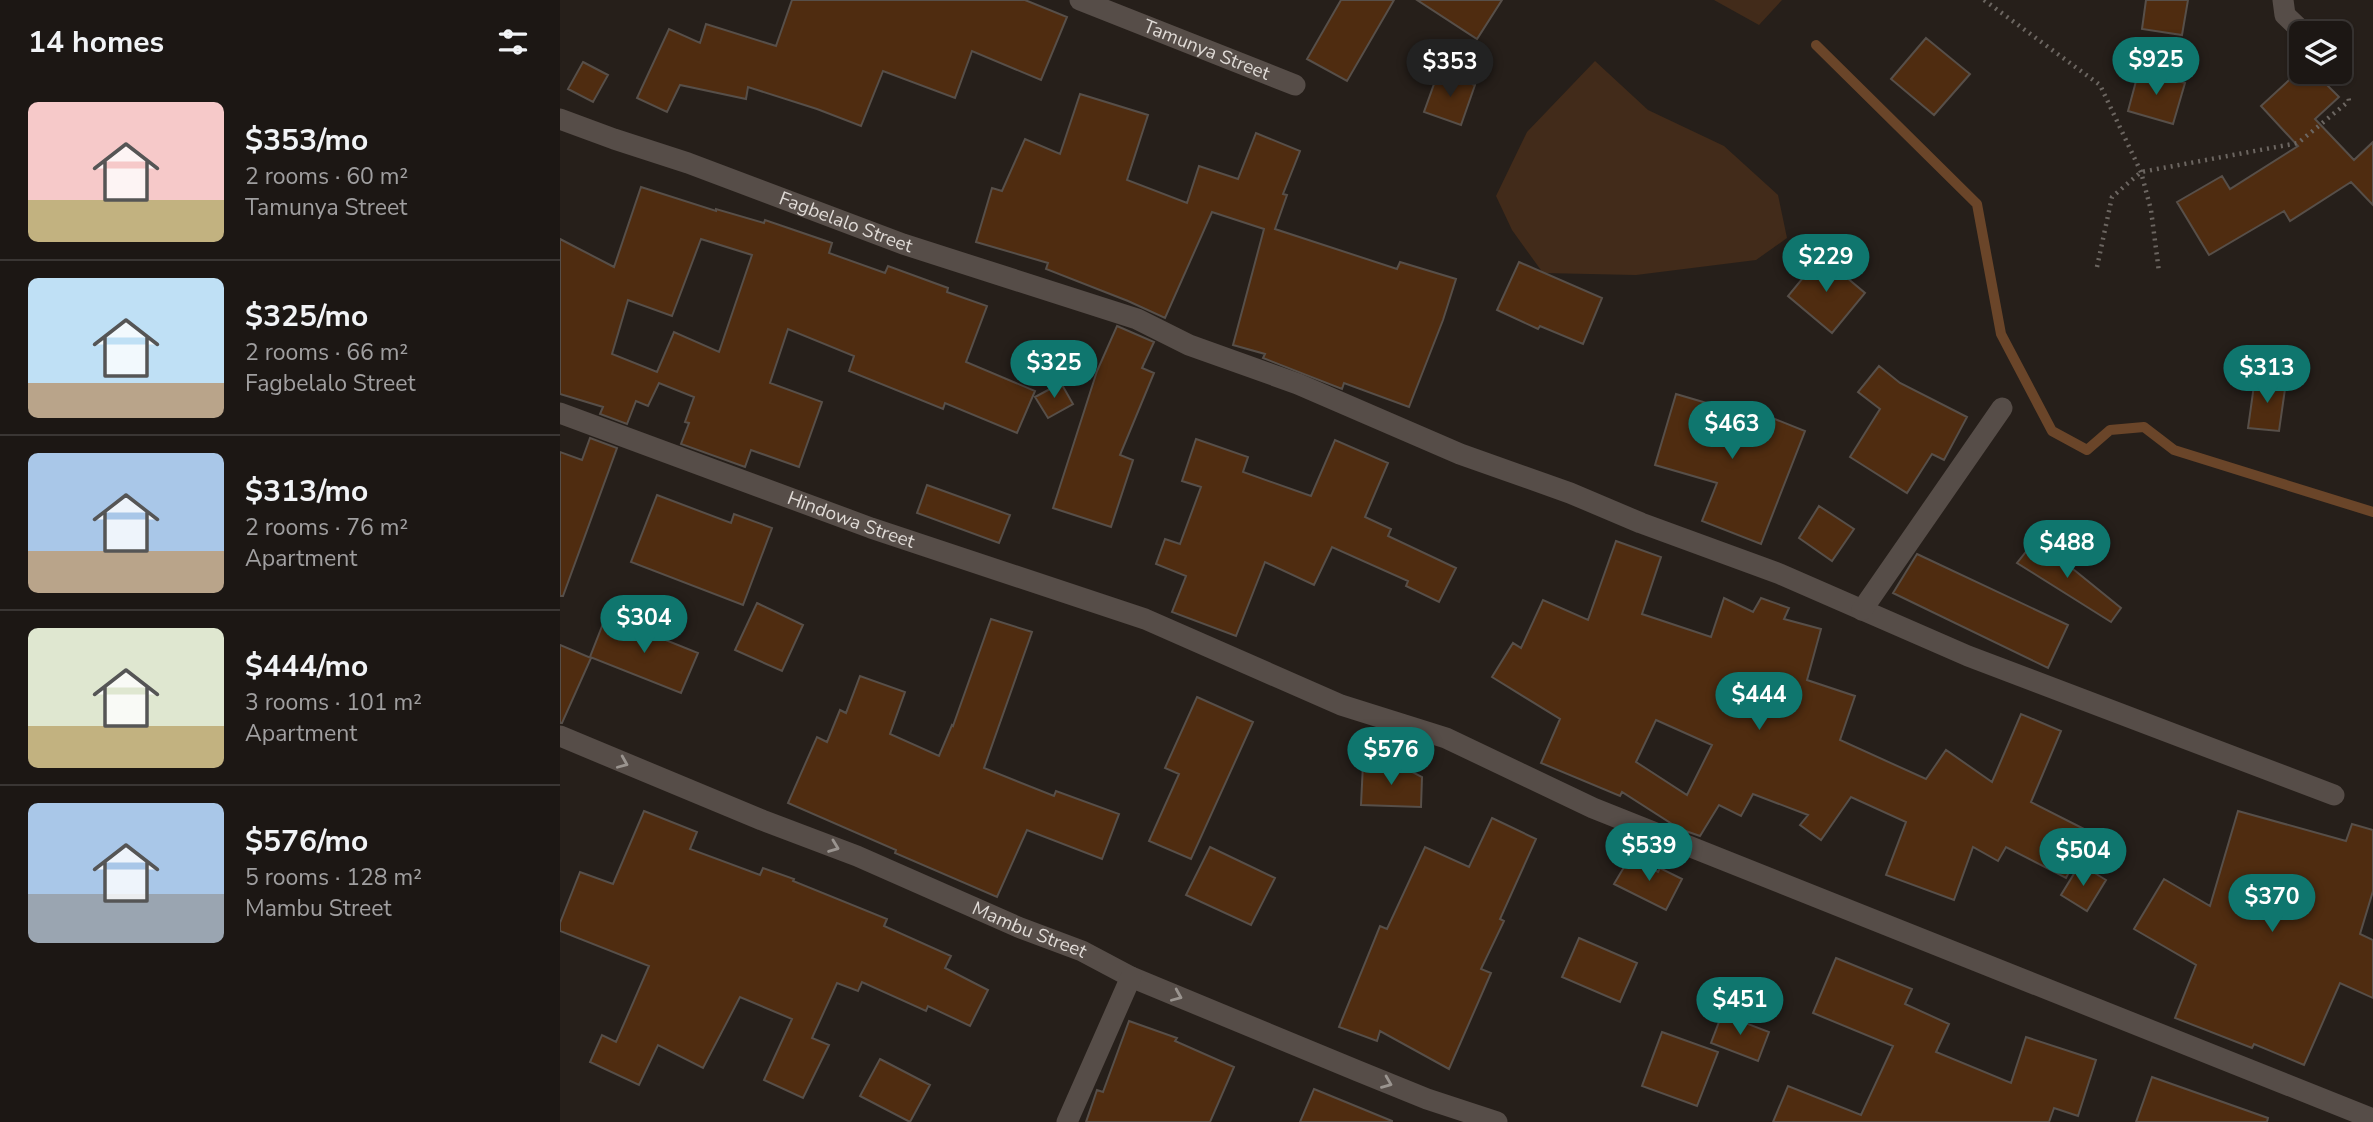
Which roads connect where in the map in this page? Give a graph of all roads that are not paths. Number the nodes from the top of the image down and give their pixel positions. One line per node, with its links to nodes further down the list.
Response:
1 (1080, 0): 4 (street, Tamunya Street)
2 (2283, 0): 3 (street)
3 (2291, 21)
4 (1295, 85)
5 (560, 119): 8 (street, Fagbelalo Street)
6 (2003, 408): 8 (street)
7 (560, 413): 12 (street, Hindowa Street)
8 (1862, 610): 10 (street, Fagbelalo Street)
9 (560, 736): 11 (street, Mambu Street, one-way to 11)
10 (2334, 795)
11 (1131, 977): 13 (street); 14 (street, Mambu Street, one-way to 14)
12 (2373, 1119)
13 (1067, 1122)
14 (1497, 1122)

